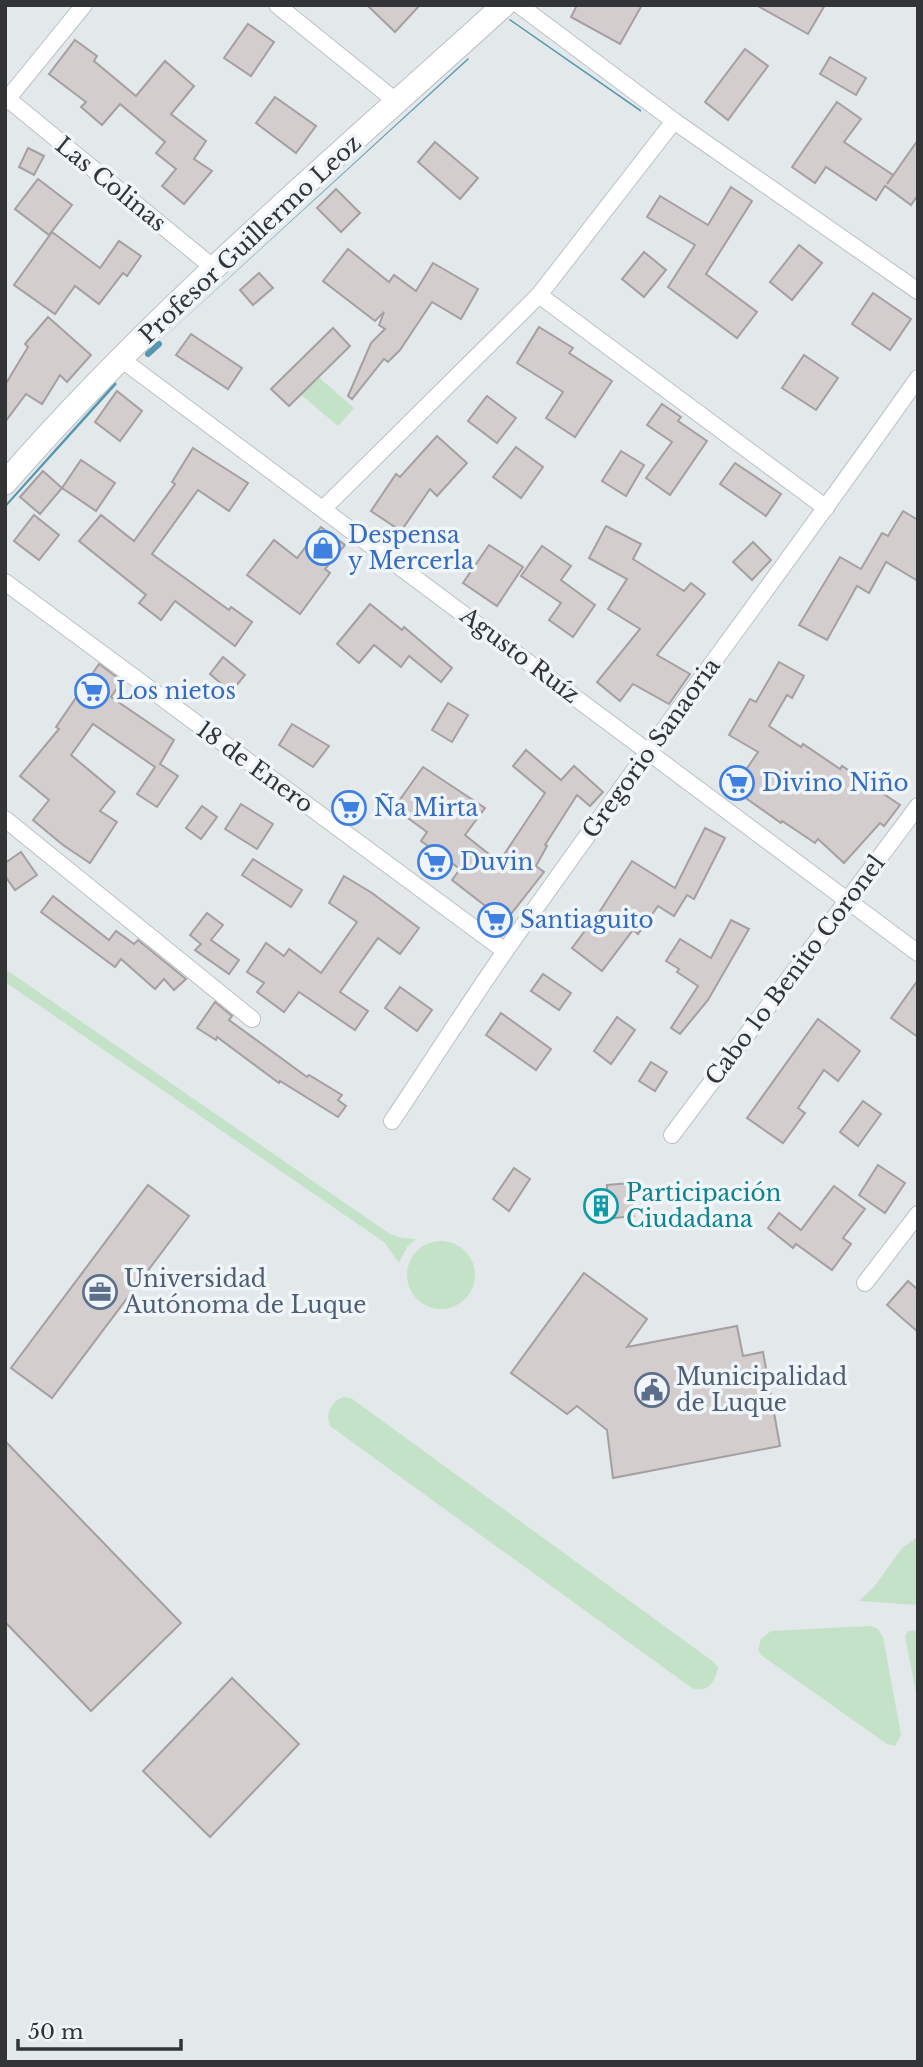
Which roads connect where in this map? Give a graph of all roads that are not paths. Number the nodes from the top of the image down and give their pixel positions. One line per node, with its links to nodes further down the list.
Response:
1 (84, 5): 5 (street)
2 (277, 5): 6 (street)
3 (504, 5): 6 (street, Profesor Guillermo Leoz)
4 (519, 5): 7 (street)
5 (6, 101): 8 (street, Las Colinas)
6 (397, 102): 8 (street, Profesor Guillermo Leoz)
7 (674, 121): 9 (street); 10 (street)
8 (215, 269): 11 (street, Profesor Guillermo Leoz)
9 (918, 291)
10 (539, 295): 14 (street); 15 (street)
11 (121, 359): 13 (street, Profesor Guillermo Leoz); 14 (street, Agusto Ruíz)
12 (918, 378): 15 (street, Gregorio Sanaoria)
13 (6, 479)
14 (324, 508): 17 (street, Agusto Ruíz)
15 (827, 508): 17 (street, Gregorio Sanaoria)
16 (5, 582): 21 (street, 18 de Enero)
17 (648, 750): 20 (street, Agusto Ruíz); 21 (street, Gregorio Sanaoria)
18 (918, 806): 20 (street, Cabo 1o Benito Coronel)
19 (5, 819): 23 (street)
20 (847, 901): 22 (street, Agusto Ruíz); 25 (street, Cabo 1o Benito Coronel)
21 (505, 951): 24 (street, Gregorio Sanaoria)
22 (918, 953)
23 (252, 1019)
24 (391, 1121)
25 (673, 1135)
26 (918, 1214): 27 (street)
27 (865, 1283)

